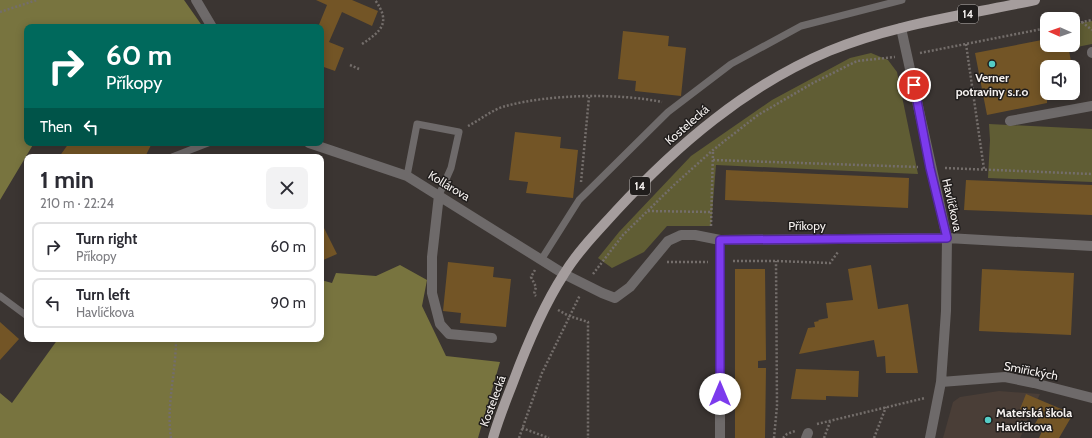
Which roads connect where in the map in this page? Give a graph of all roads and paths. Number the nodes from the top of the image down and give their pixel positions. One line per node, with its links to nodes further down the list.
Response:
1 (36, 0): 6 (path)
2 (196, 0): 9 (street)
3 (375, 0): 13 (path)
4 (902, 0): 20 (lane)
5 (1035, 0): 10 (main road, Kostelecká / 14)
6 (0, 12)
7 (1092, 20): 8 (path)
8 (1082, 22): 12 (path)
9 (210, 24)
10 (902, 28): 29 (street, Havlíčkova); 45 (main road, Kostelecká / 14)
11 (1040, 29): 14 (path)
12 (1092, 30)
13 (362, 44)
14 (966, 44): 15 (path); 30 (path)
15 (916, 54)
16 (898, 57): 26 (path)
17 (350, 65): 18 (path)
18 (359, 69)
19 (589, 97): 20 (path); 23 (path); 34 (path)
20 (676, 105): 34 (lane)
21 (1092, 106): 22 (street)
22 (1010, 121)
23 (459, 132): 32 (lane); 33 (lane)
24 (200, 146): 27 (lane)
25 (318, 146): 32 (street, Kollárova)
26 (713, 150): 28 (path); 35 (path)
27 (180, 154)
28 (713, 160): 29 (path); 36 (path)
29 (930, 168): 30 (path); 37 (street, Havlíčkova)
30 (984, 169): 31 (path)
31 (1092, 174)
32 (407, 176): 33 (street, Kollárova)
33 (439, 195): 41 (street, Kollárova); 52 (street)
34 (579, 200): 41 (lane)
35 (648, 211): 36 (path); 46 (path)
36 (711, 212): 38 (path)
37 (947, 238): 39 (street, Příkopy); 40 (street, Příkopy); 54 (street, Havlíčkova)
38 (716, 239): 39 (street, Příkopy); 43 (street); 44 (street, Příkopy)
39 (846, 239): 42 (path)
40 (1092, 246)
41 (541, 260): 45 (street, Kollárova); 49 (path)
42 (776, 261): 43 (path); 67 (path)
43 (721, 262): 44 (path); 66 (street)
44 (650, 263): 45 (street, Kollárova)
45 (564, 274): 49 (main road, Kostelecká / 14)
46 (593, 274)
47 (0, 296): 50 (lane)
48 (580, 296): 51 (path)
49 (548, 304): 51 (path); 62 (main road, Kostelecká / 14)
50 (24, 314)
51 (569, 316): 59 (path); 65 (path)
52 (492, 338)
53 (176, 342): 61 (path)
54 (941, 382): 55 (street, Havlíčkova); 56 (street, Smiřických)
55 (939, 395): 57 (path); 71 (street, Havlíčkova)
56 (1092, 398)
57 (886, 406): 58 (path); 70 (path)
58 (830, 421): 60 (path); 69 (path)
59 (522, 428): 63 (path); 64 (path)
60 (806, 432): 68 (path)
61 (171, 438)
62 (493, 438)
63 (519, 438)
64 (549, 438)
65 (588, 438)
66 (720, 438)
67 (774, 438)
68 (783, 438)
69 (824, 438)
70 (874, 438)
71 (930, 438)

